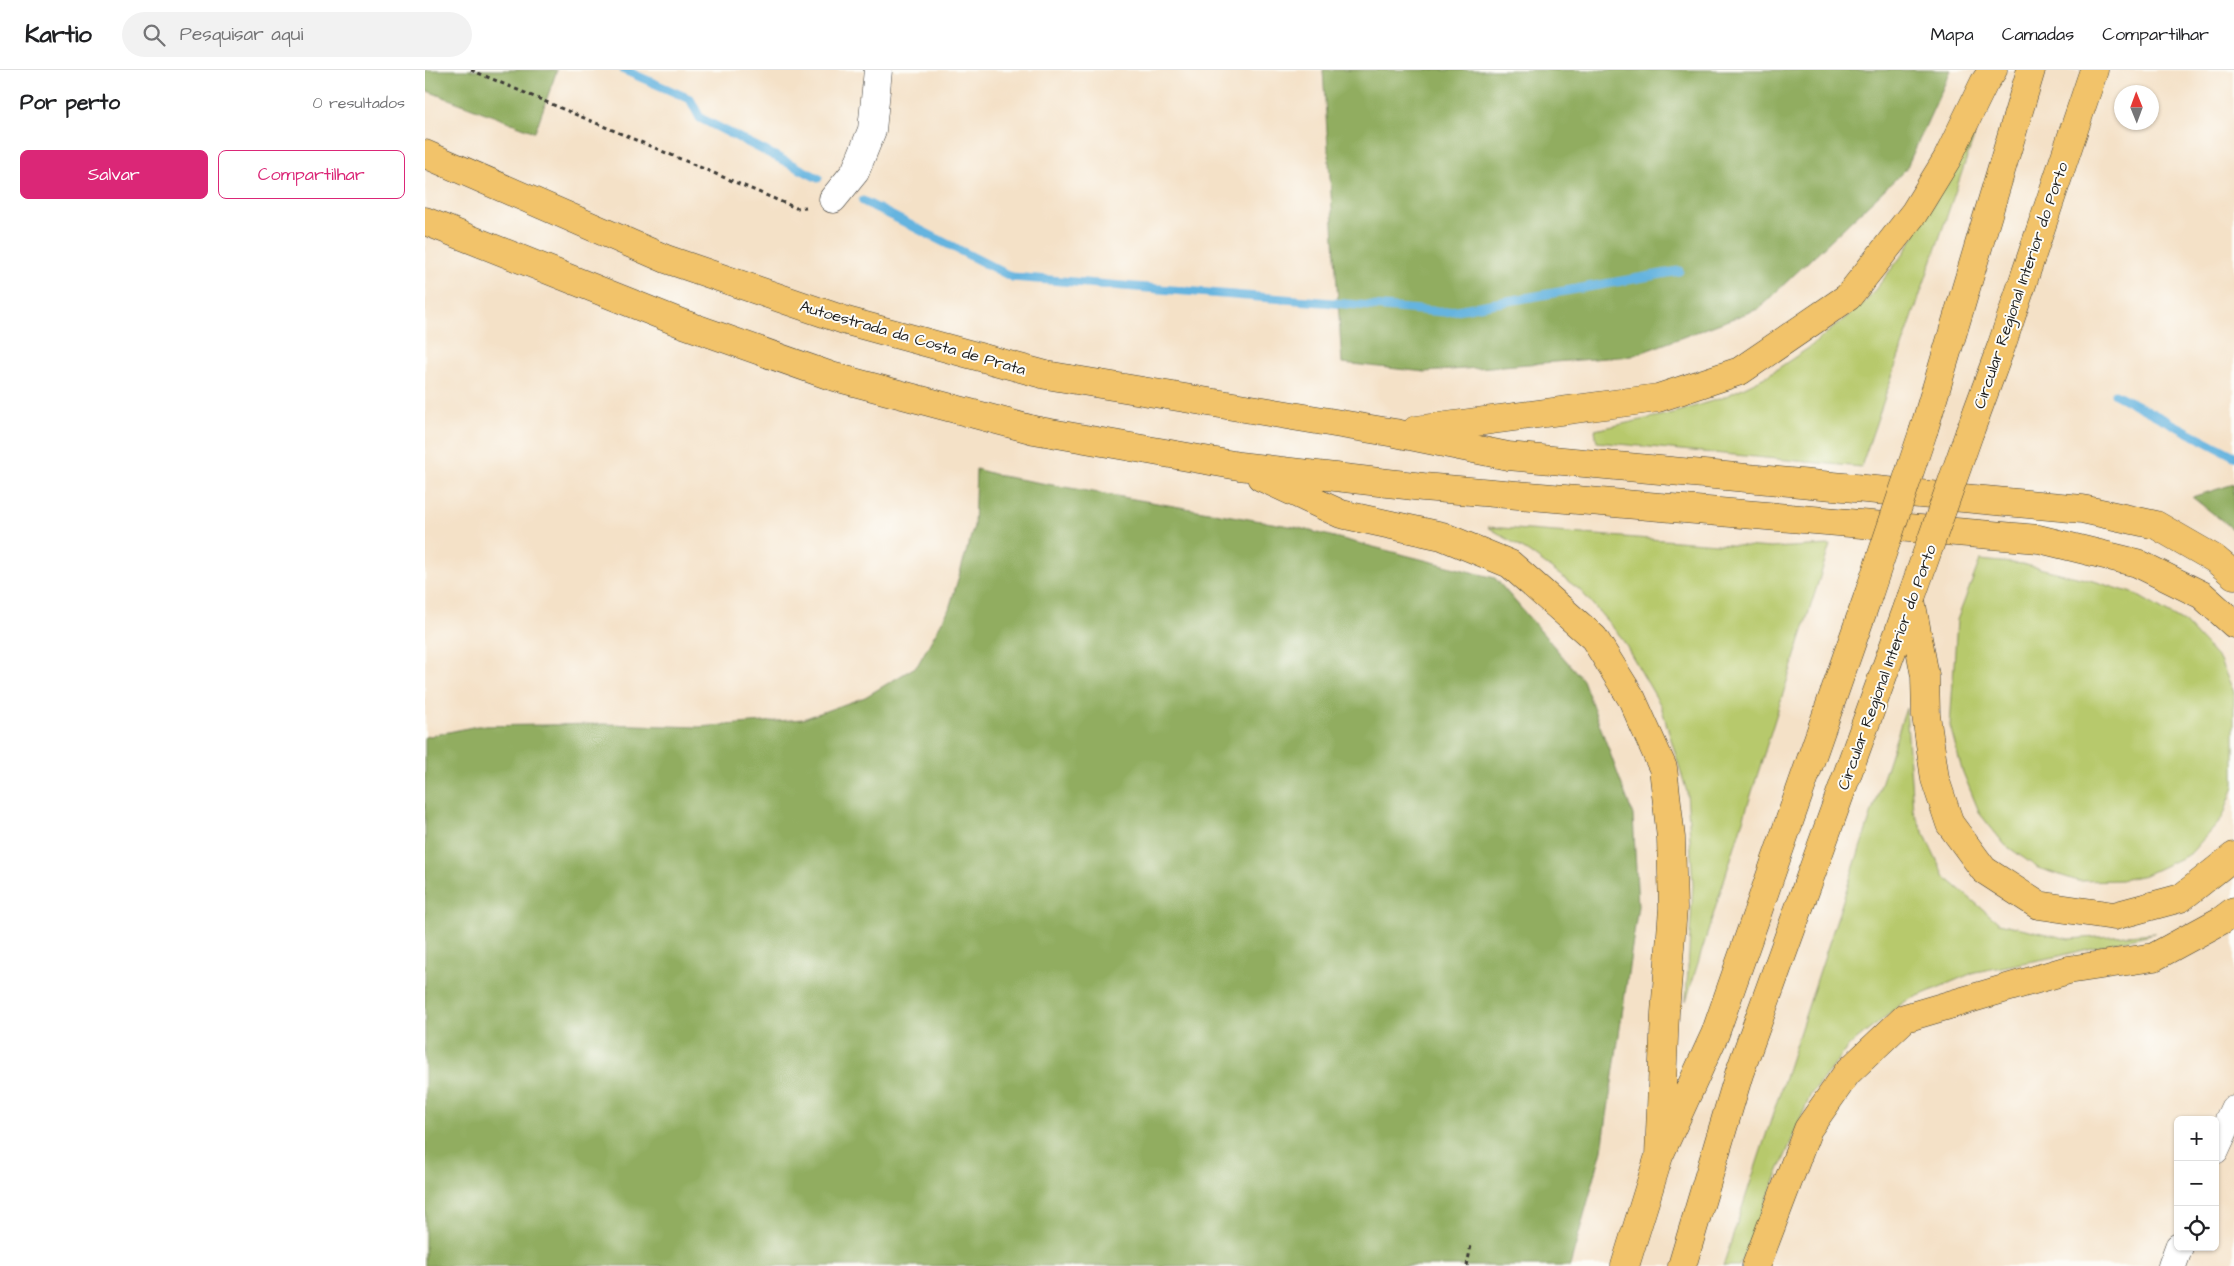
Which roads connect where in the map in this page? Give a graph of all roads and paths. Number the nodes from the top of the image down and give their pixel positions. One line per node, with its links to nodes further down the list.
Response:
1 (471, 70): 7 (path)
2 (878, 70): 7 (street)
3 (1993, 70): 9 (highway)
4 (2031, 70): 18 (highway, bridge)
5 (2094, 70): 12 (highway, Circular Regional Interior do Porto, bridge)
6 (425, 154): 9 (highway, Autoestrada da Costa de Prata)
7 (833, 199)
8 (425, 221): 10 (highway)
9 (1395, 433): 11 (highway, Autoestrada da Costa de Prata)
10 (1239, 466): 13 (highway); 18 (highway)
11 (2234, 575)
12 (1911, 598): 14 (highway); 23 (highway, Circular Regional Interior do Porto)
13 (2234, 624)
14 (2234, 856)
15 (2234, 911): 24 (highway)
16 (2234, 1110): 17 (street)
17 (2219, 1142)
18 (1659, 1156): 22 (highway)
19 (1471, 1245): 21 (path)
20 (2178, 1251): 25 (street)
21 (1467, 1266)
22 (1625, 1266)
23 (1682, 1266)
24 (1757, 1266)
25 (2172, 1266)

